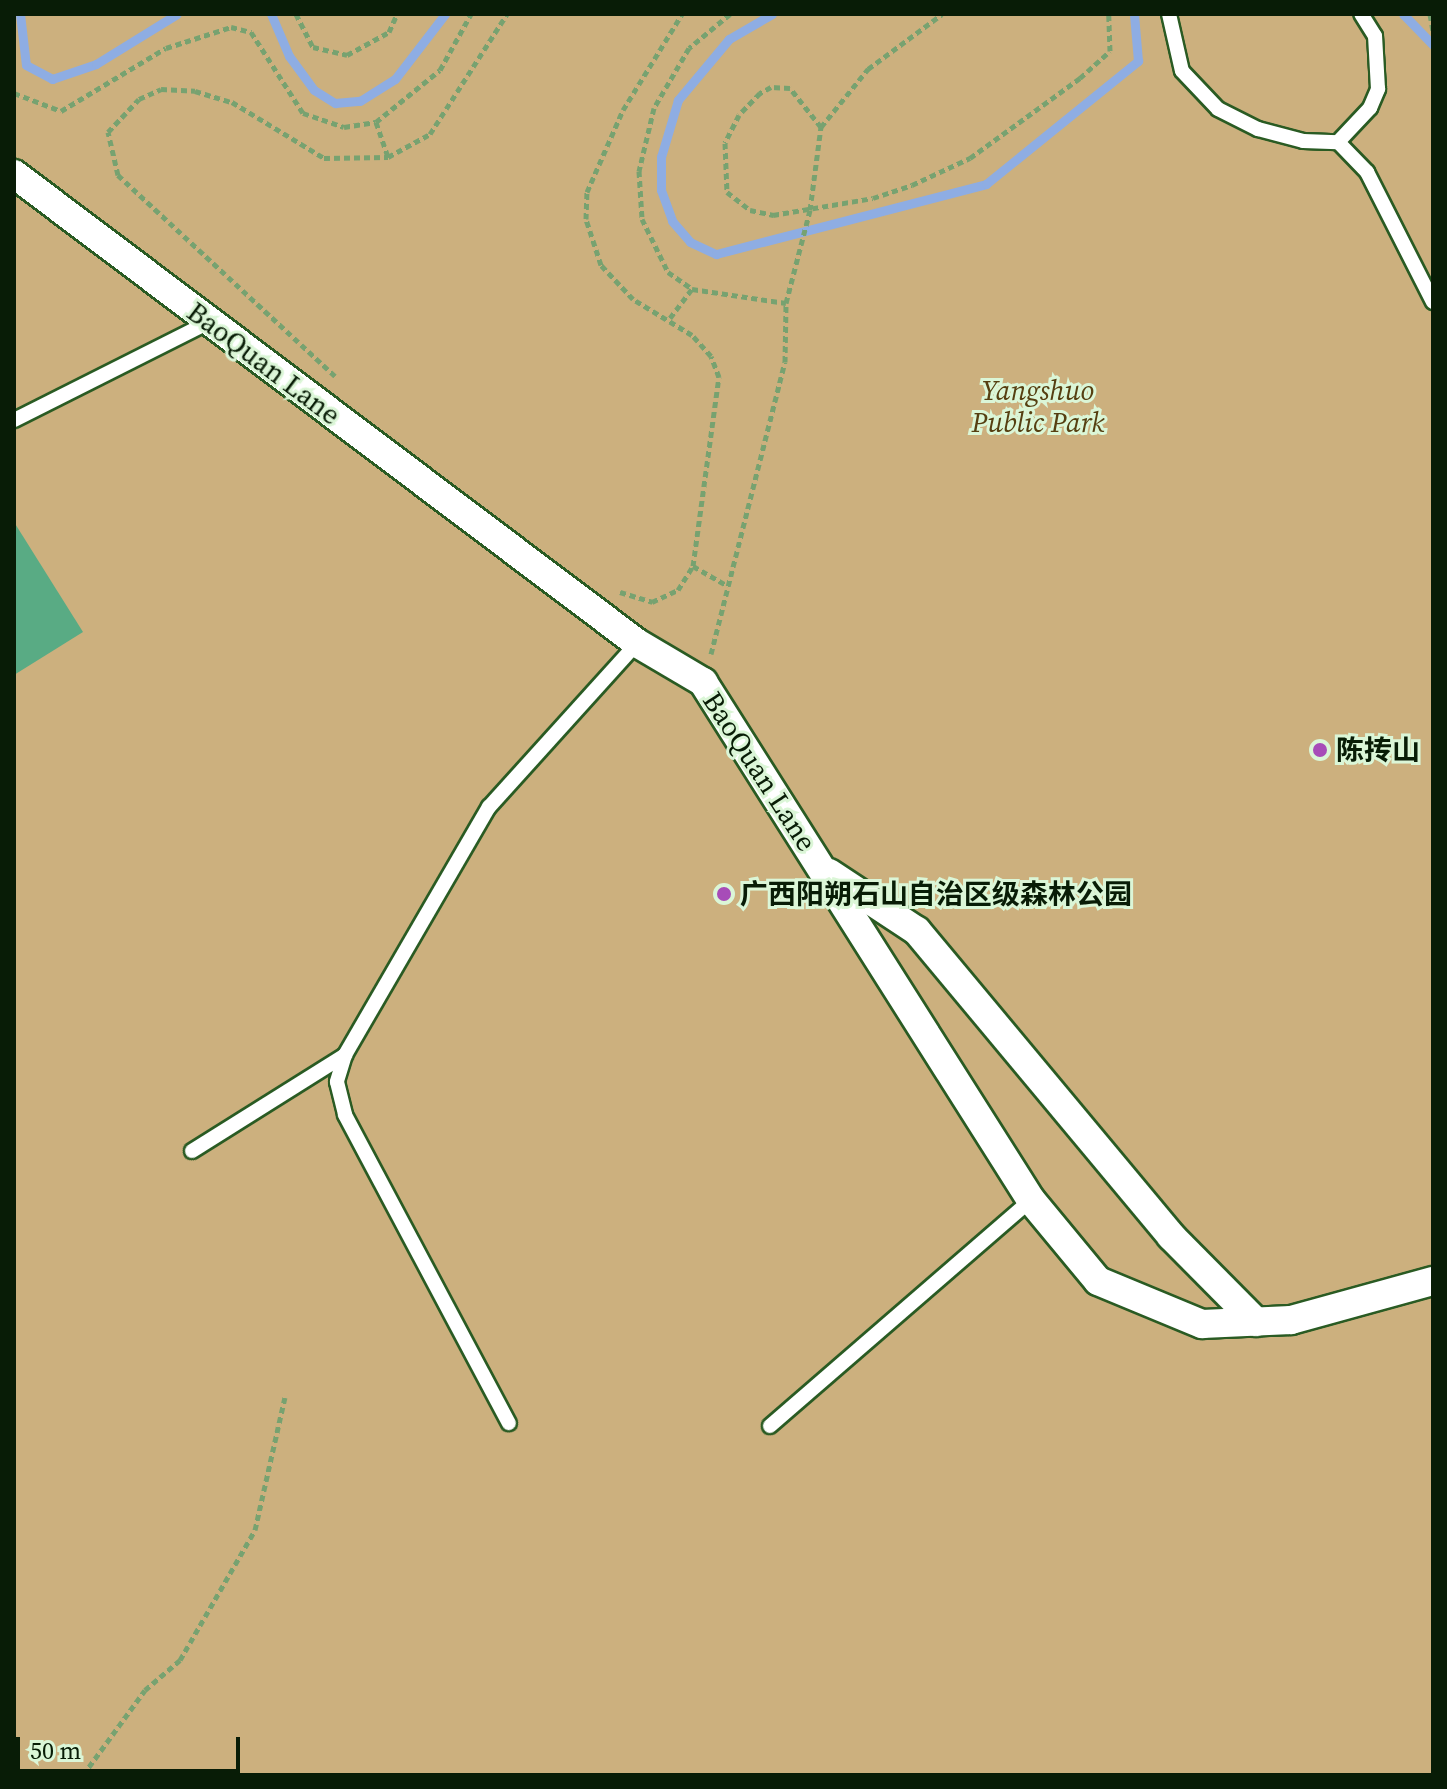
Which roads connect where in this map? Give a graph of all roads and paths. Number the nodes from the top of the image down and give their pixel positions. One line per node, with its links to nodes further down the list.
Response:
1 (296, 14): 2 (path)
2 (397, 14)
3 (471, 14): 14 (path)
4 (507, 14): 17 (path)
5 (682, 14): 23 (path)
6 (730, 14): 20 (path)
7 (942, 14): 15 (path)
8 (1109, 14): 19 (path)
9 (1169, 14): 16 (lane)
10 (1361, 14): 16 (lane)
11 (1430, 17): 12 (path)
12 (1433, 31)
13 (14, 93): 14 (path)
14 (376, 122): 17 (path)
15 (821, 127): 19 (path); 19 (path)
16 (1338, 142): 21 (lane)
17 (388, 157): 25 (path)
18 (14, 174): 24 (street, BaoQuan Lane)
19 (810, 210): 22 (path)
20 (692, 289): 22 (path); 23 (path)
21 (1433, 302)
22 (786, 303): 29 (path)
23 (670, 318): 27 (path)
24 (209, 322): 26 (lane); 30 (street, BaoQuan Lane)
25 (339, 381)
26 (14, 420)
27 (693, 566): 28 (path); 29 (path)
28 (608, 583)
29 (728, 586): 31 (path)
30 (637, 643): 31 (street, BaoQuan Lane); 33 (lane)
31 (703, 682): 32 (street, BaoQuan Lane)
32 (822, 868): 35 (street, BaoQuan Lane); 37 (street)
33 (345, 1055): 34 (lane); 39 (lane)
34 (192, 1151)
35 (1031, 1200): 37 (street, BaoQuan Lane); 40 (lane)
36 (1433, 1281): 37 (street, BaoQuan Lane)
37 (1256, 1322)
38 (285, 1397): 41 (path)
39 (509, 1423)
40 (770, 1426)
41 (83, 1775)

